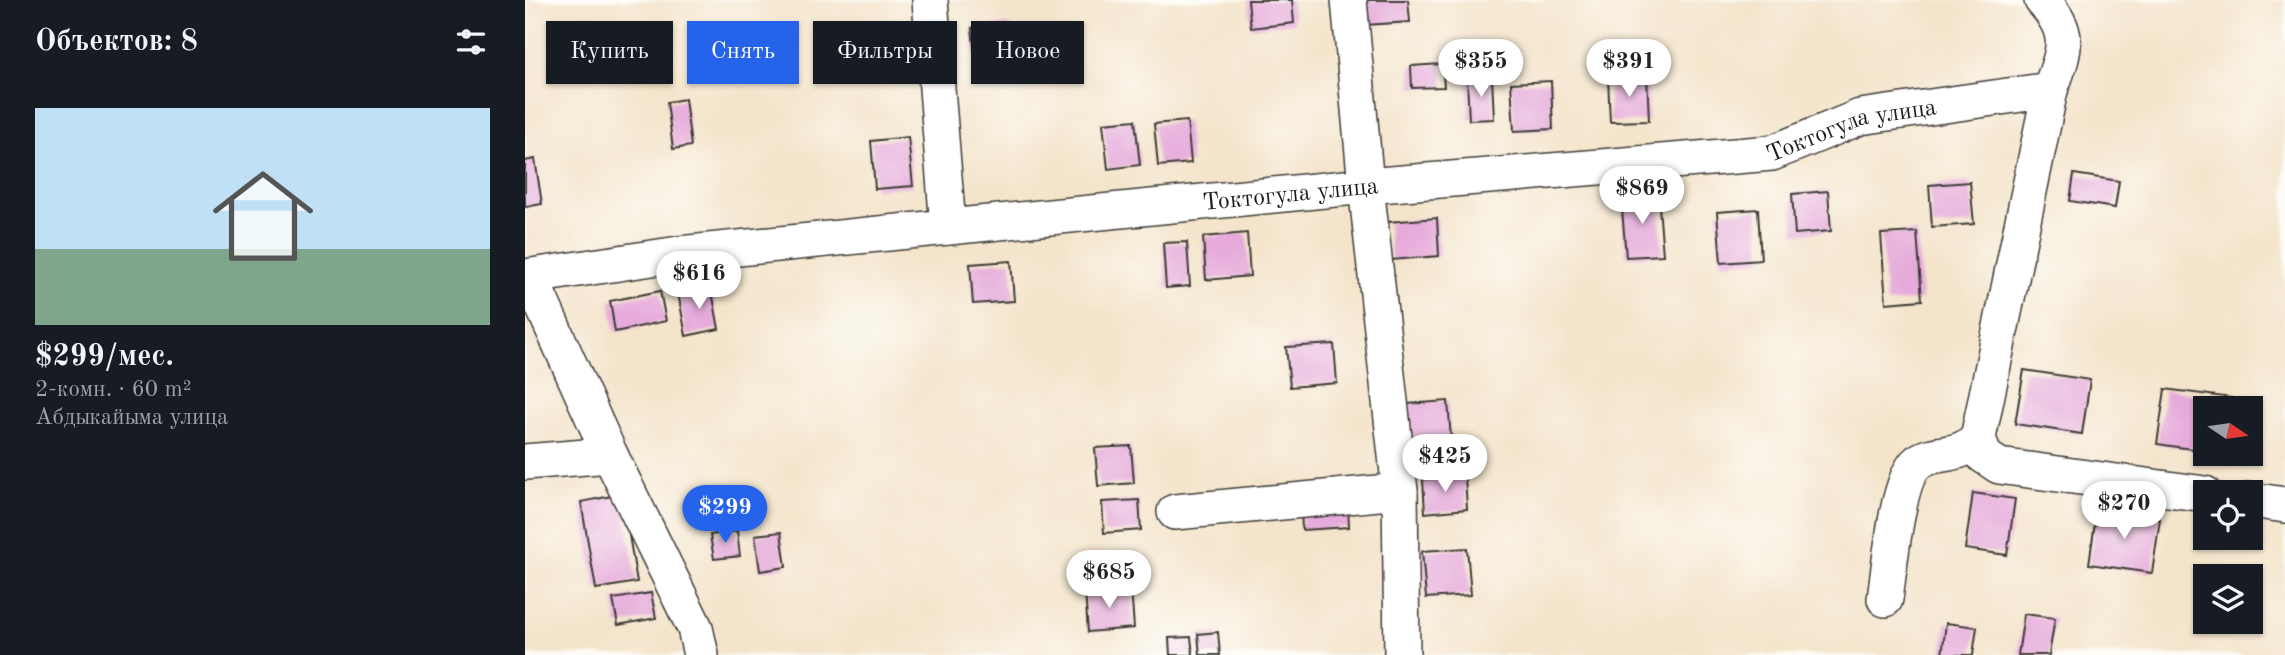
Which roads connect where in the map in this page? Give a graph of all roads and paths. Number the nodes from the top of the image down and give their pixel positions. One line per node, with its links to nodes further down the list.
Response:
1 (930, 0): 6 (street)
2 (1349, 0): 5 (street)
3 (2042, 0): 4 (street)
4 (2050, 90): 5 (street, Токтогула улица); 8 (street)
5 (1366, 186): 6 (street, Токтогула улица); 11 (street)
6 (948, 227): 7 (street, Токтогула улица)
7 (528, 277): 9 (street)
8 (1978, 438): 12 (street); 16 (street)
9 (610, 455): 10 (street); 17 (street)
10 (525, 462)
11 (1400, 491): 15 (street); 18 (street)
12 (2193, 492)
13 (2263, 502): 14 (street)
14 (2285, 505)
15 (1175, 512)
16 (1885, 599)
17 (701, 655)
18 (1402, 655)

